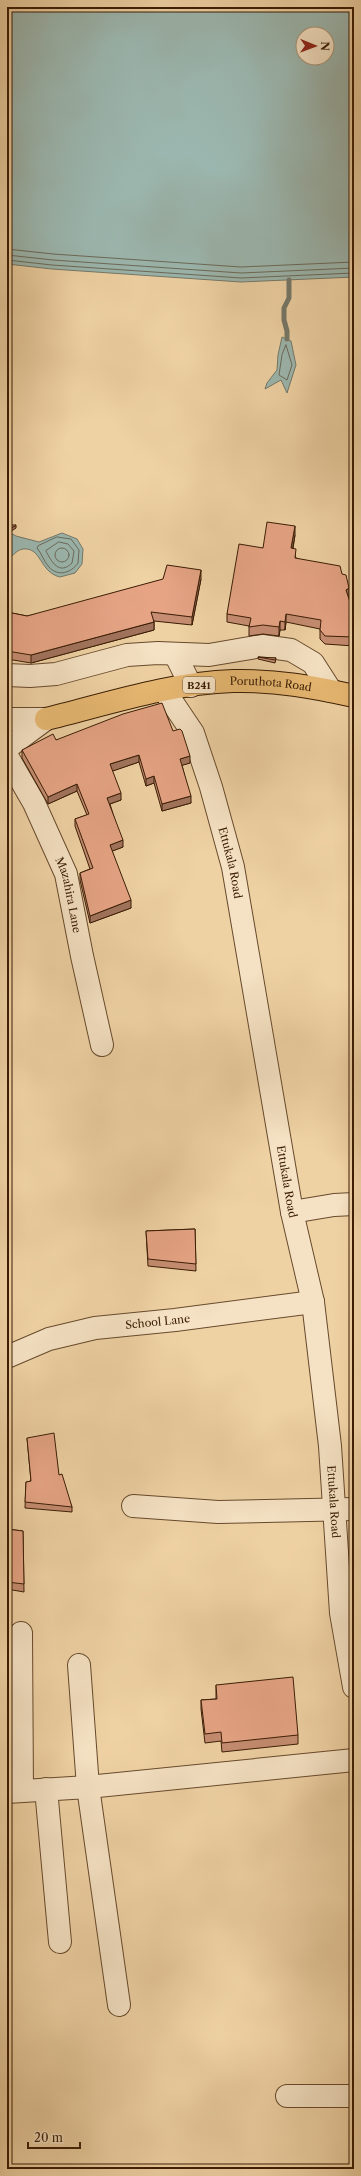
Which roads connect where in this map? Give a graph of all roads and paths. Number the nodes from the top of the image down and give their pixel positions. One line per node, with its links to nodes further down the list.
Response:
1 (175, 654): 2 (street); 3 (street); 5 (street)
2 (7, 675)
3 (191, 686): 4 (main road, Poruthota Road / B241); 5 (main road, Poruthota Road / B241)
4 (164, 690): 8 (main road, Poruthota Road / B241); 13 (street, Ettukala Road)
5 (331, 691): 6 (main road, Poruthota Road / B241)
6 (354, 696)
7 (7, 718): 8 (street)
8 (46, 719): 9 (street)
9 (7, 748)
10 (7, 756): 11 (street, Mazahira Lane)
11 (102, 1045)
12 (354, 1204): 13 (street)
13 (292, 1212): 14 (street, Ettukala Road)
14 (313, 1302): 15 (street, School Lane); 17 (street, Ettukala Road)
15 (7, 1357)
16 (133, 1506): 17 (street)
17 (344, 1509): 20 (street, Ettukala Road)
18 (21, 1632): 24 (street)
19 (79, 1665): 22 (street)
20 (354, 1687)
21 (354, 1760): 22 (street)
22 (88, 1787): 23 (street); 26 (street)
23 (46, 1789): 24 (street); 25 (street)
24 (15, 1792)
25 (60, 1942)
26 (119, 2005)
27 (287, 2096): 28 (street)
28 (354, 2096)

